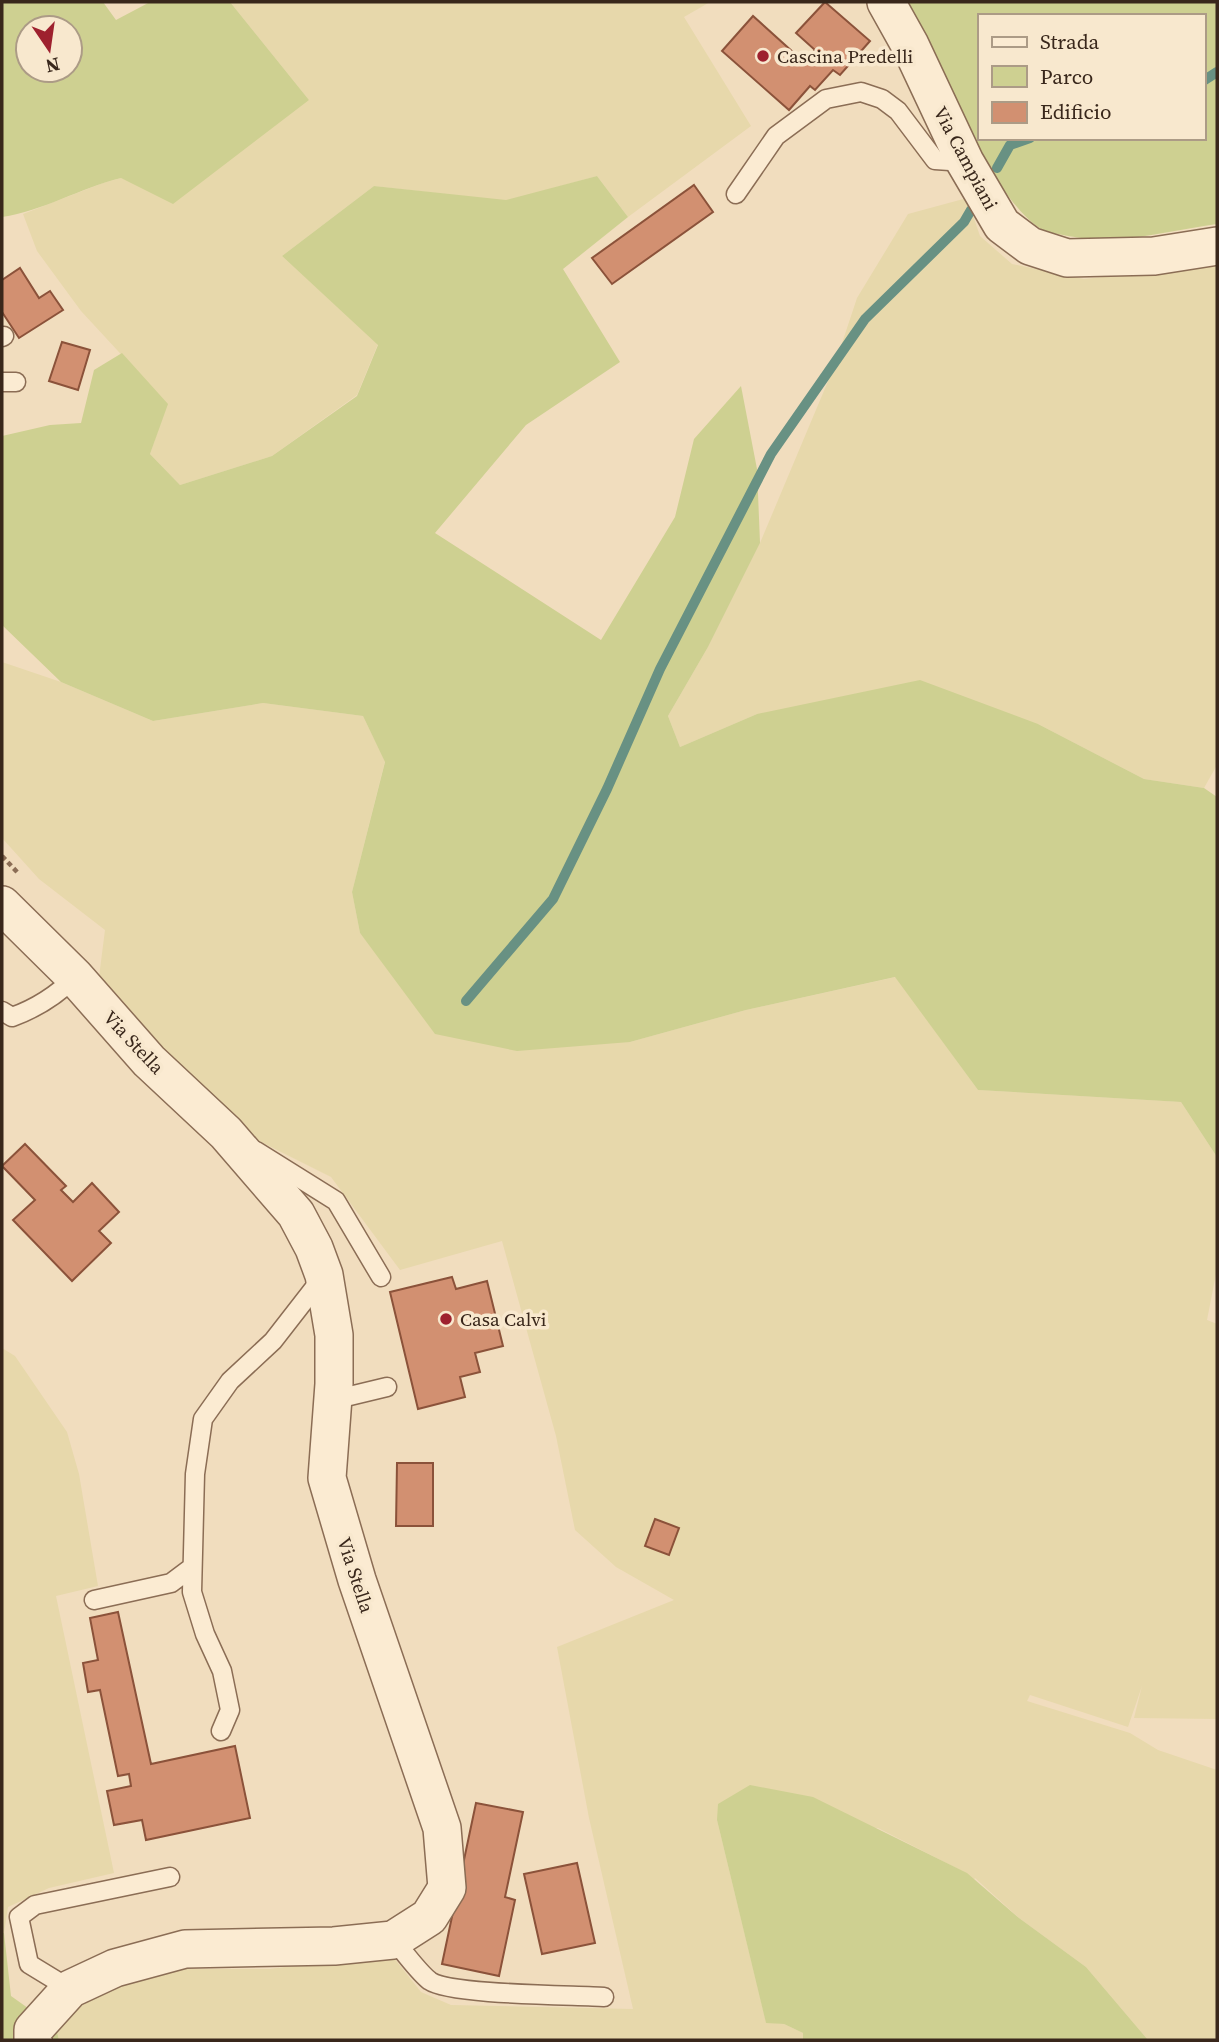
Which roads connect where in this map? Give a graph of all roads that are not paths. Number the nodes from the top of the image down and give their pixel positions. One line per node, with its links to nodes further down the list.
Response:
1 (886, 2): 2 (street, Via Campiani)
2 (965, 162): 3 (lane); 4 (street, Via Campiani)
3 (736, 194)
4 (1217, 246)
5 (2, 905): 6 (street, Via Stella)
6 (75, 977): 7 (lane); 8 (street, Via Stella)
7 (2, 1012)
8 (226, 1133): 9 (street, Via Stella); 10 (lane)
9 (324, 1275): 12 (street, Via Stella); 13 (lane)
10 (381, 1277)
11 (387, 1387): 12 (lane)
12 (332, 1400): 17 (street, Via Stella)
13 (191, 1568): 14 (lane); 15 (lane)
14 (94, 1600)
15 (221, 1731)
16 (170, 1877): 18 (lane)
17 (393, 1940): 18 (street, Via Stella); 19 (lane)
18 (70, 1989): 20 (street, Via Stella)
19 (604, 1997)
20 (33, 2040)

